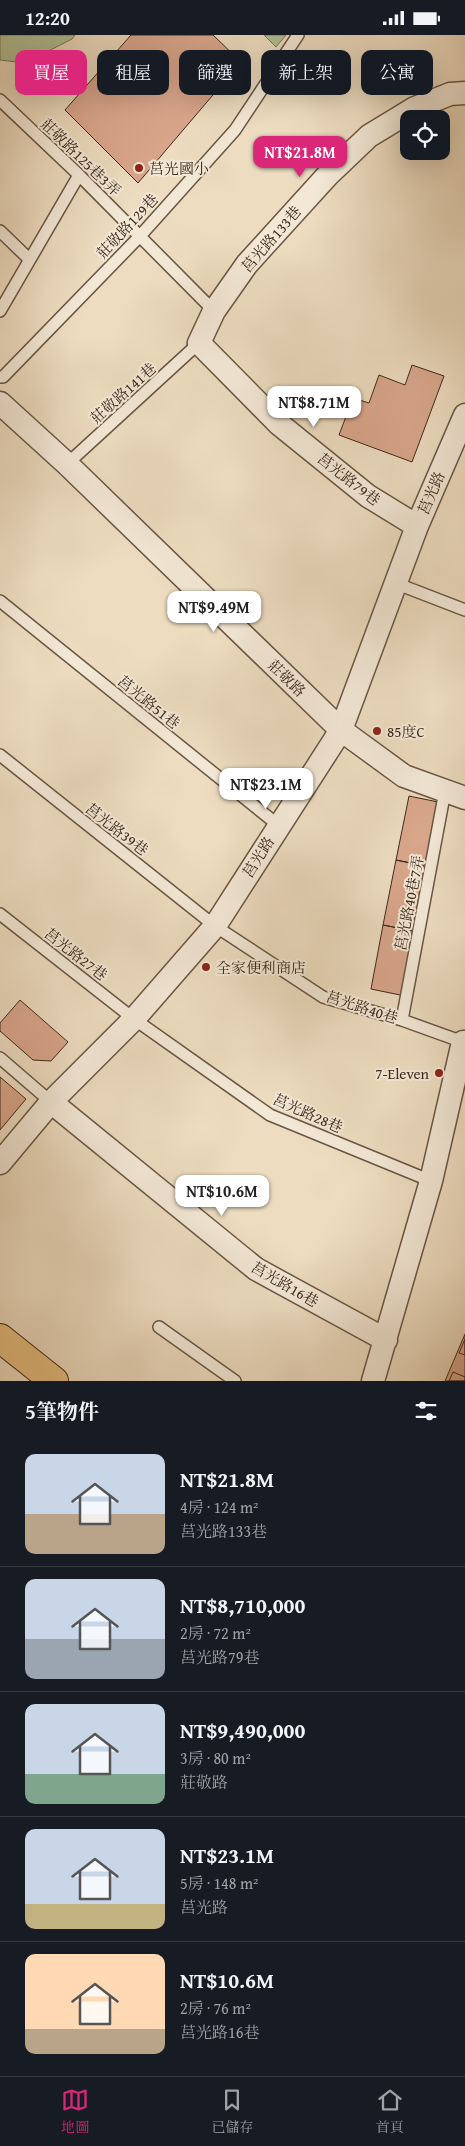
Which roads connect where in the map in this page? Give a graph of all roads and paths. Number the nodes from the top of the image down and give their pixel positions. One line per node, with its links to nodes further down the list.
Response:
1 (298, 35): 6 (lane, 莊敬路129巷)
2 (465, 93): 9 (street, 莒光路133巷)
3 (0, 100): 4 (lane, 莊敬路125巷3弄)
4 (79, 175): 6 (lane, 莊敬路125巷3弄); 7 (lane)
5 (0, 231): 7 (lane)
6 (140, 236): 9 (lane, 莊敬路125巷3弄); 11 (lane, 莊敬路129巷)
7 (29, 259): 8 (lane)
8 (0, 311)
9 (214, 311): 10 (street, 莒光路133巷)
10 (199, 343): 14 (lane, 莊敬路141巷); 15 (street, 莒光路79巷)
11 (0, 377)
12 (0, 403): 14 (street, 莊敬路)
13 (465, 415): 15 (street, 莒光路)
14 (67, 464): 19 (street, 莊敬路)
15 (417, 527): 16 (street, 莒光路)
16 (395, 583): 18 (lane); 19 (street, 莒光路)
17 (0, 601): 22 (lane, 莒光路51巷)
18 (465, 610)
19 (341, 730): 21 (street, 莊敬路); 22 (street, 莒光路)
20 (0, 755): 24 (lane, 莒光路39巷)
21 (455, 794): 26 (lane, 莒光路40巷7弄)
22 (278, 825): 24 (street, 莒光路)
23 (0, 913): 25 (lane, 莒光路27巷)
24 (215, 926): 25 (street, 莒光路); 26 (lane, 莒光路40巷)
25 (134, 1019): 29 (street, 莒光路); 31 (lane, 莒光路28巷)
26 (402, 1020): 27 (lane, 莒光路40巷)
27 (464, 1039): 31 (street)
28 (0, 1058): 29 (lane)
29 (51, 1102): 30 (street, 莒光路); 34 (street, 莒光路16巷)
30 (0, 1163)
31 (431, 1181): 34 (street)
32 (159, 1327): 36 (lane)
33 (0, 1338): 35 (main road)
34 (386, 1340): 37 (street)
35 (54, 1381)
36 (235, 1381)
37 (373, 1381)

